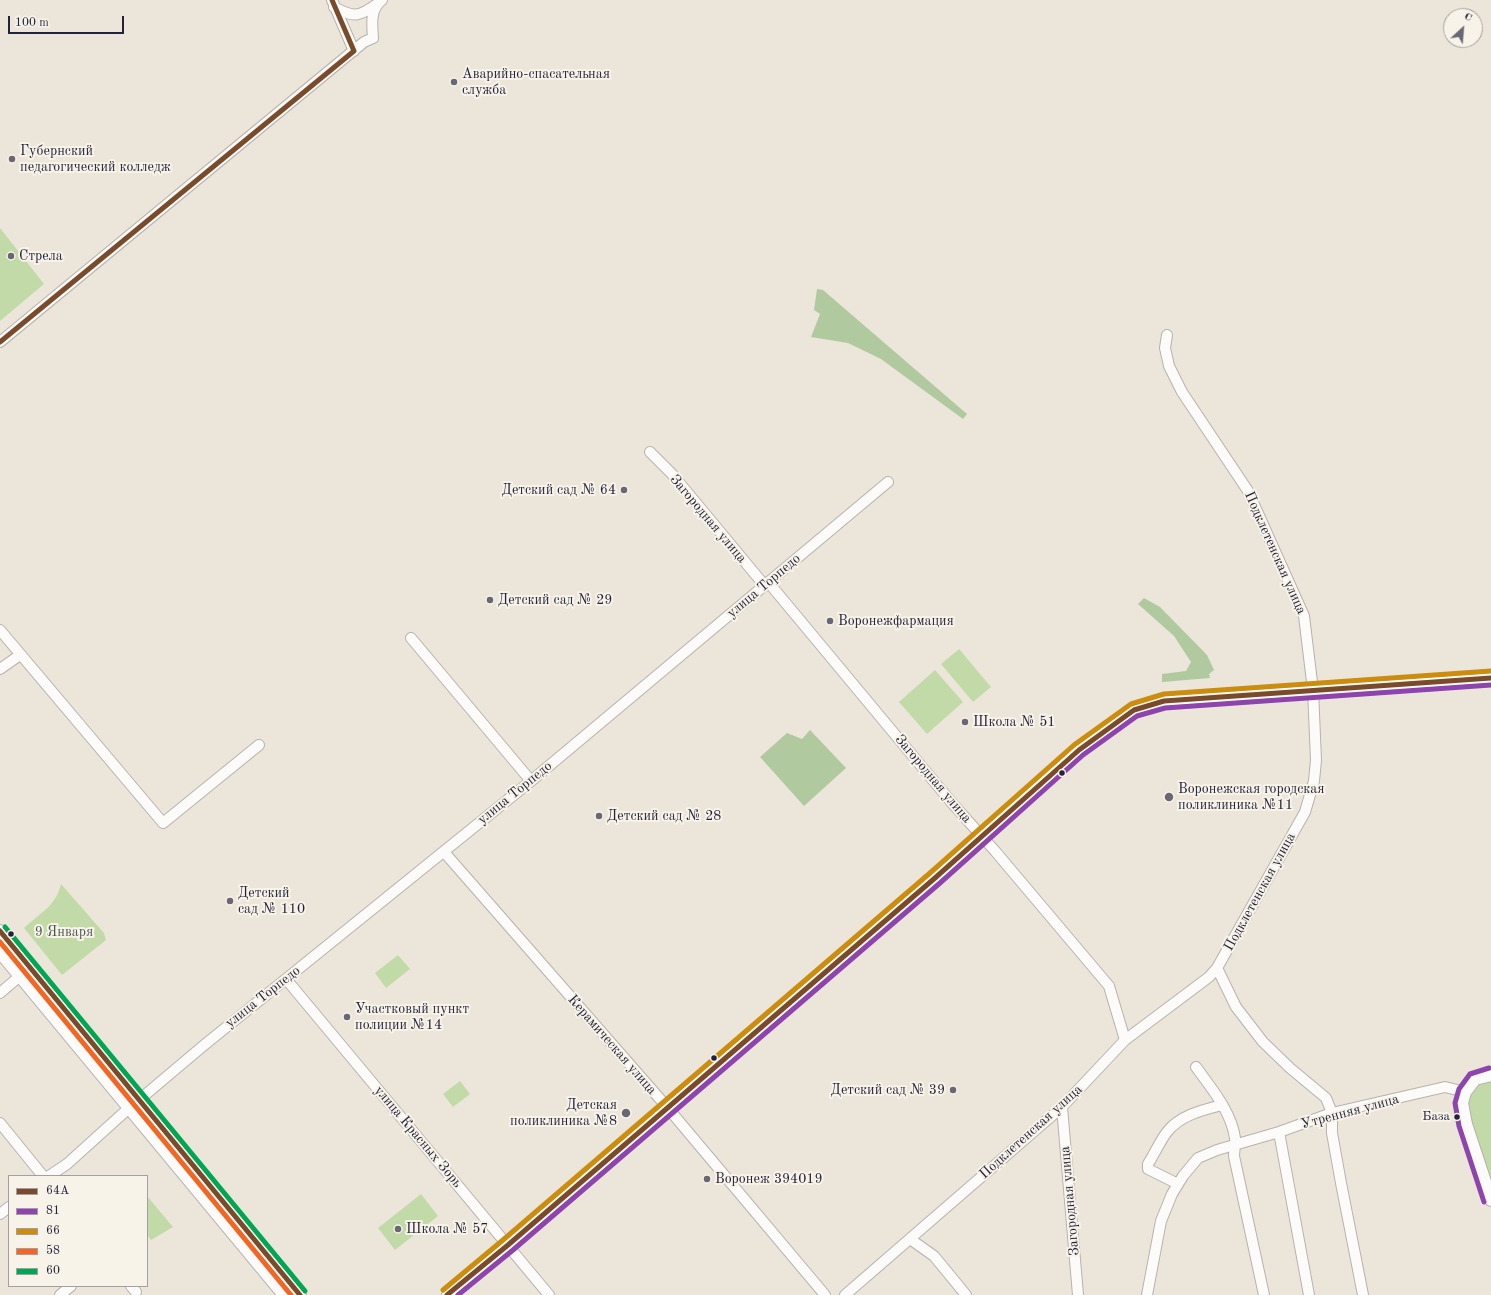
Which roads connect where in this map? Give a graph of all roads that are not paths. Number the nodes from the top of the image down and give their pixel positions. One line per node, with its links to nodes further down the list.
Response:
1 (379, 2): 2 (street); 3 (street)
2 (333, 4): 3 (street)
3 (354, 51): 5 (street)
4 (1167, 335): 14 (street, Подклетенская улица)
5 (0, 342)
6 (650, 452): 8 (street, Загородная улица)
7 (888, 482): 8 (street, улица Торпедо)
8 (767, 584): 16 (street, улица Торпедо); 17 (street, Загородная улица)
9 (0, 630): 11 (street)
10 (411, 638): 16 (street)
11 (20, 655): 12 (street); 15 (street)
12 (0, 669)
13 (1491, 678): 14 (street)
14 (1313, 690): 17 (street); 21 (street, Подклетенская улица)
15 (259, 745)
16 (530, 781): 18 (street, улица Торпедо)
17 (982, 836): 25 (street, Загородная улица); 32 (street)
18 (444, 852): 23 (street, улица Торпедо); 32 (street, Керамическая улица)
19 (0, 931): 29 (main road)
20 (0, 952): 22 (main road)
21 (1217, 968): 25 (street, Подклетенская улица); 34 (street)
22 (20, 976): 24 (street); 33 (main road)
23 (286, 979): 29 (street, улица Торпедо); 45 (street, улица Красных Зорь)
24 (0, 993)
25 (1125, 1040): 31 (street, Подклетенская улица)
26 (1196, 1067): 30 (street)
27 (1491, 1075): 28 (main road)
28 (1465, 1092): 34 (street, Утренняя улица); 41 (main road)
29 (138, 1100): 33 (main road); 49 (main road)
30 (1222, 1105): 37 (street); 40 (street)
31 (1062, 1106): 44 (street, Подклетенская улица); 55 (street, Загородная улица)
32 (667, 1107): 45 (street); 52 (street, Керамическая улица)
33 (129, 1108): 39 (street); 48 (main road)
34 (1332, 1113): 36 (street, Утренняя улица); 59 (street)
35 (0, 1123): 38 (street)
36 (1279, 1132): 37 (street, Утренняя улица); 58 (street)
37 (1236, 1144): 40 (street, Утренняя улица); 57 (street)
38 (42, 1175)
39 (50, 1175)
40 (1178, 1184): 56 (street, Утренняя улица)
41 (1491, 1200)
42 (8, 1208): 43 (street)
43 (0, 1214)
44 (910, 1239): 53 (street, Подклетенская улица); 54 (street)
45 (508, 1245): 50 (street); 51 (street, улица Красных Зорь)
46 (72, 1290): 47 (street)
47 (60, 1295)
48 (284, 1295)
49 (300, 1295)
50 (447, 1295)
51 (549, 1295)
52 (825, 1295)
53 (846, 1295)
54 (966, 1295)
55 (1078, 1295)
56 (1146, 1295)
57 (1264, 1295)
58 (1309, 1295)
59 (1363, 1295)

